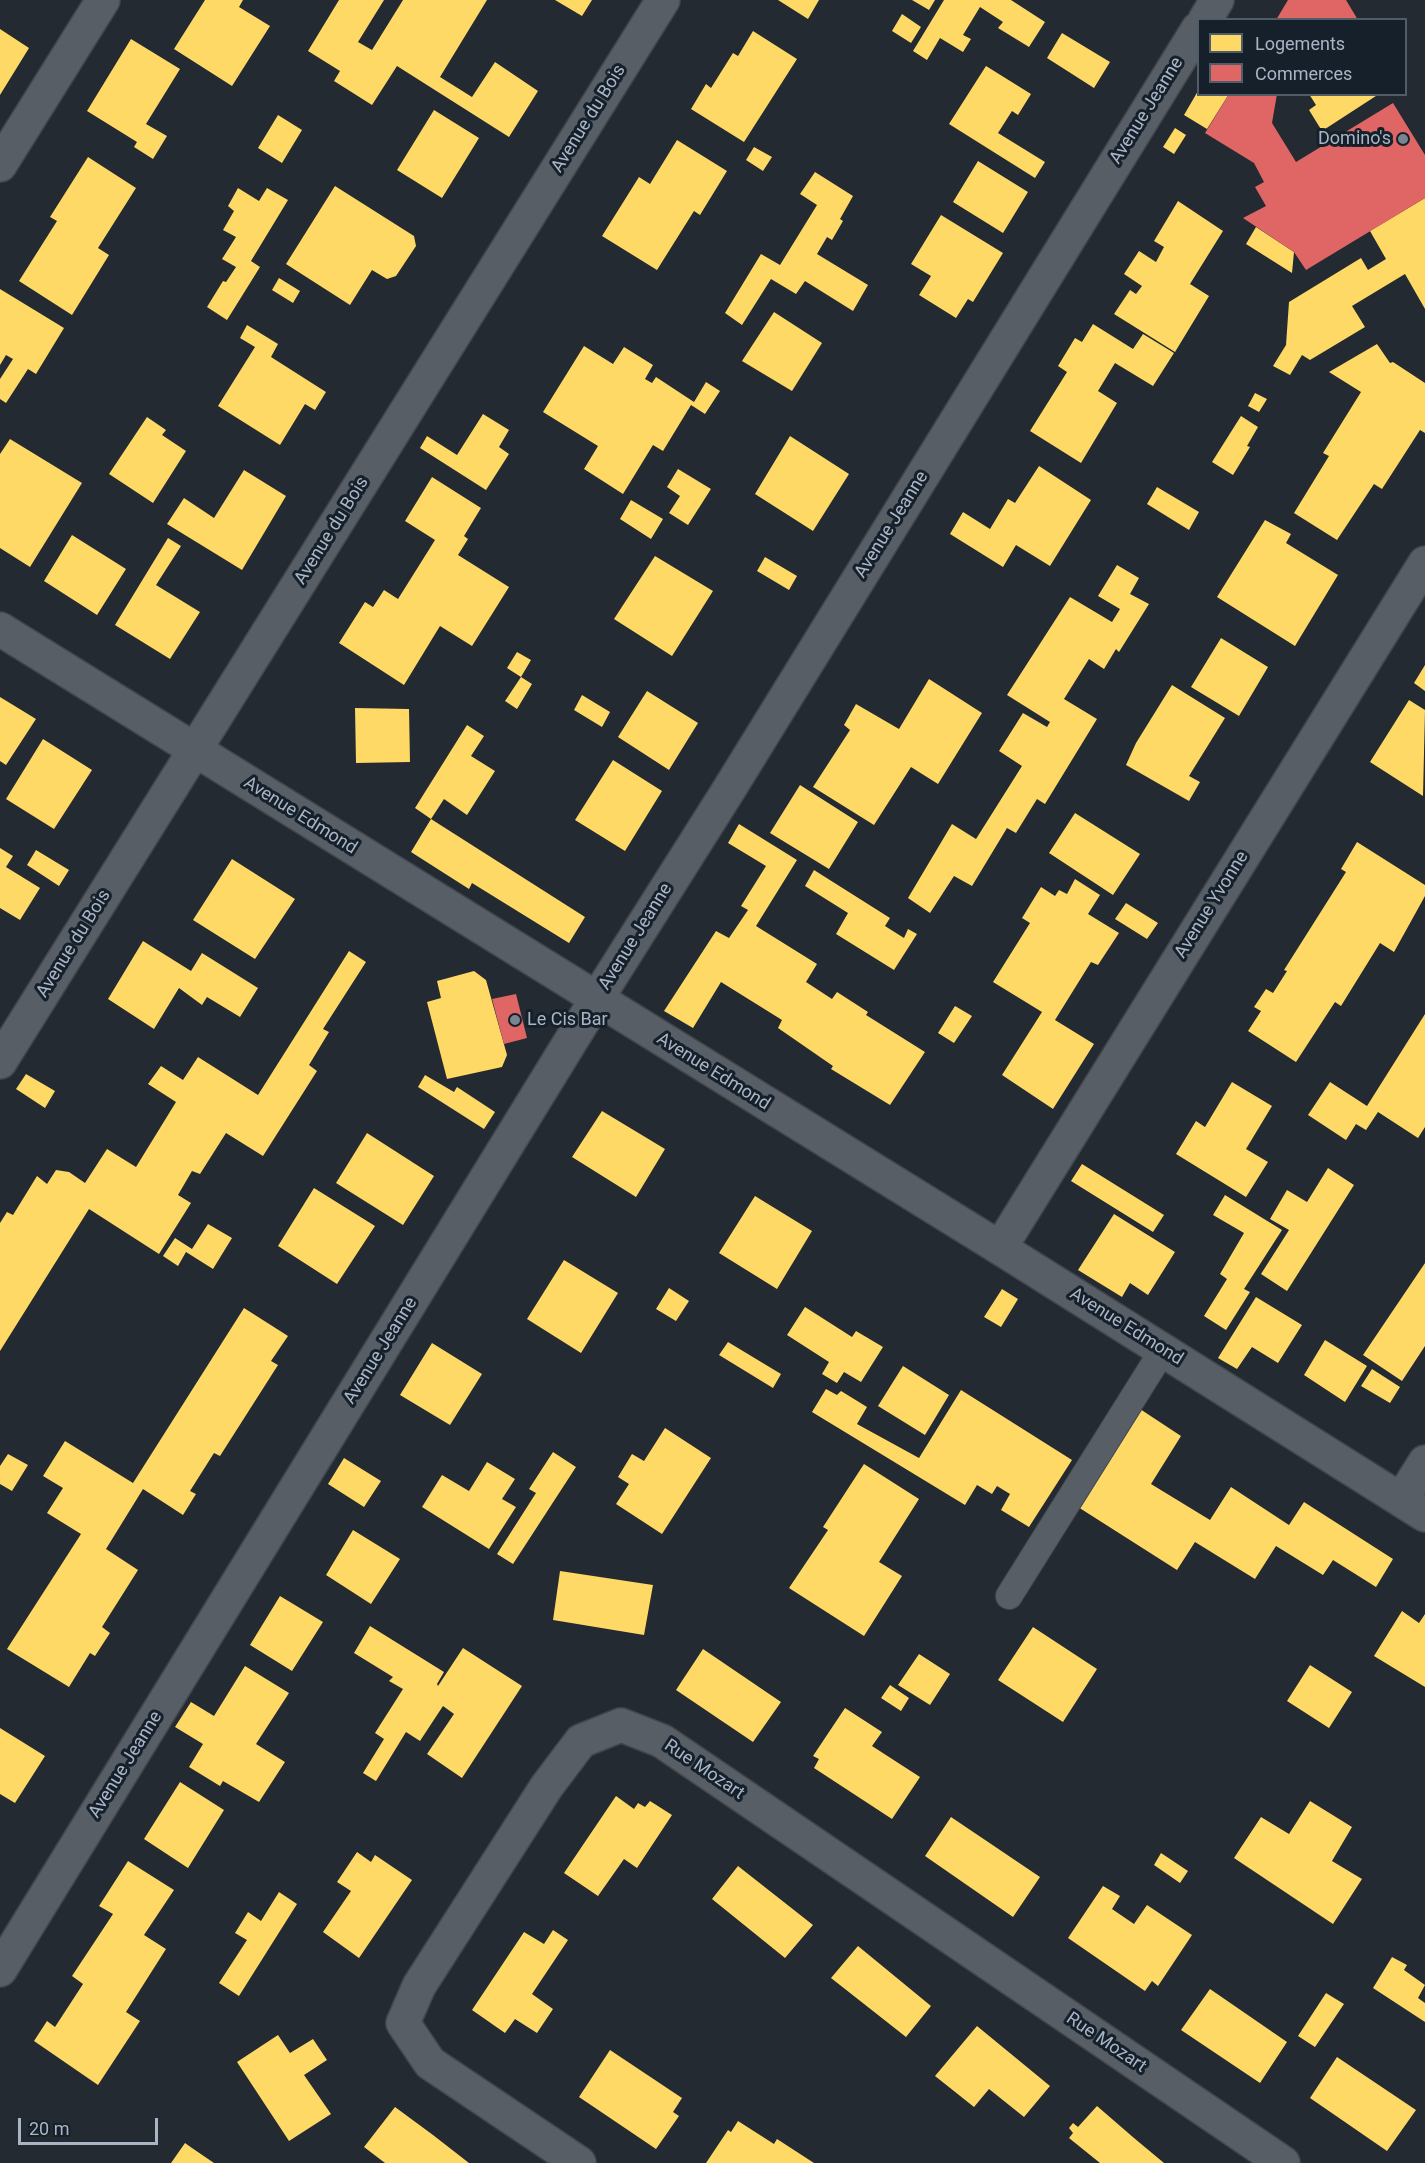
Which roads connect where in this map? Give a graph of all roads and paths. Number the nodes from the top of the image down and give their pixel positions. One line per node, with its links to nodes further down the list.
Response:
1 (103, 0): 6 (street)
2 (663, 0): 9 (street, Avenue du Bois)
3 (1217, 0): 4 (street)
4 (1206, 18)
5 (1197, 31): 10 (street, Avenue Jeanne)
6 (0, 165)
7 (1425, 563): 12 (street, Avenue Yvonne)
8 (0, 629): 9 (street, Avenue Edmond)
9 (195, 751): 10 (street, Avenue Edmond); 11 (street, Avenue du Bois)
10 (596, 1000): 12 (street, Avenue Edmond); 17 (street, Avenue Jeanne)
11 (0, 1062)
12 (1000, 1248): 13 (street, Avenue Edmond)
13 (1163, 1350): 15 (street, Avenue Edmond); 16 (lane)
14 (1425, 1462): 15 (street)
15 (1413, 1507)
16 (1009, 1596)
17 (0, 1970)
18 (579, 2163): 19 (street, Rue Mozart)
19 (1283, 2163)

